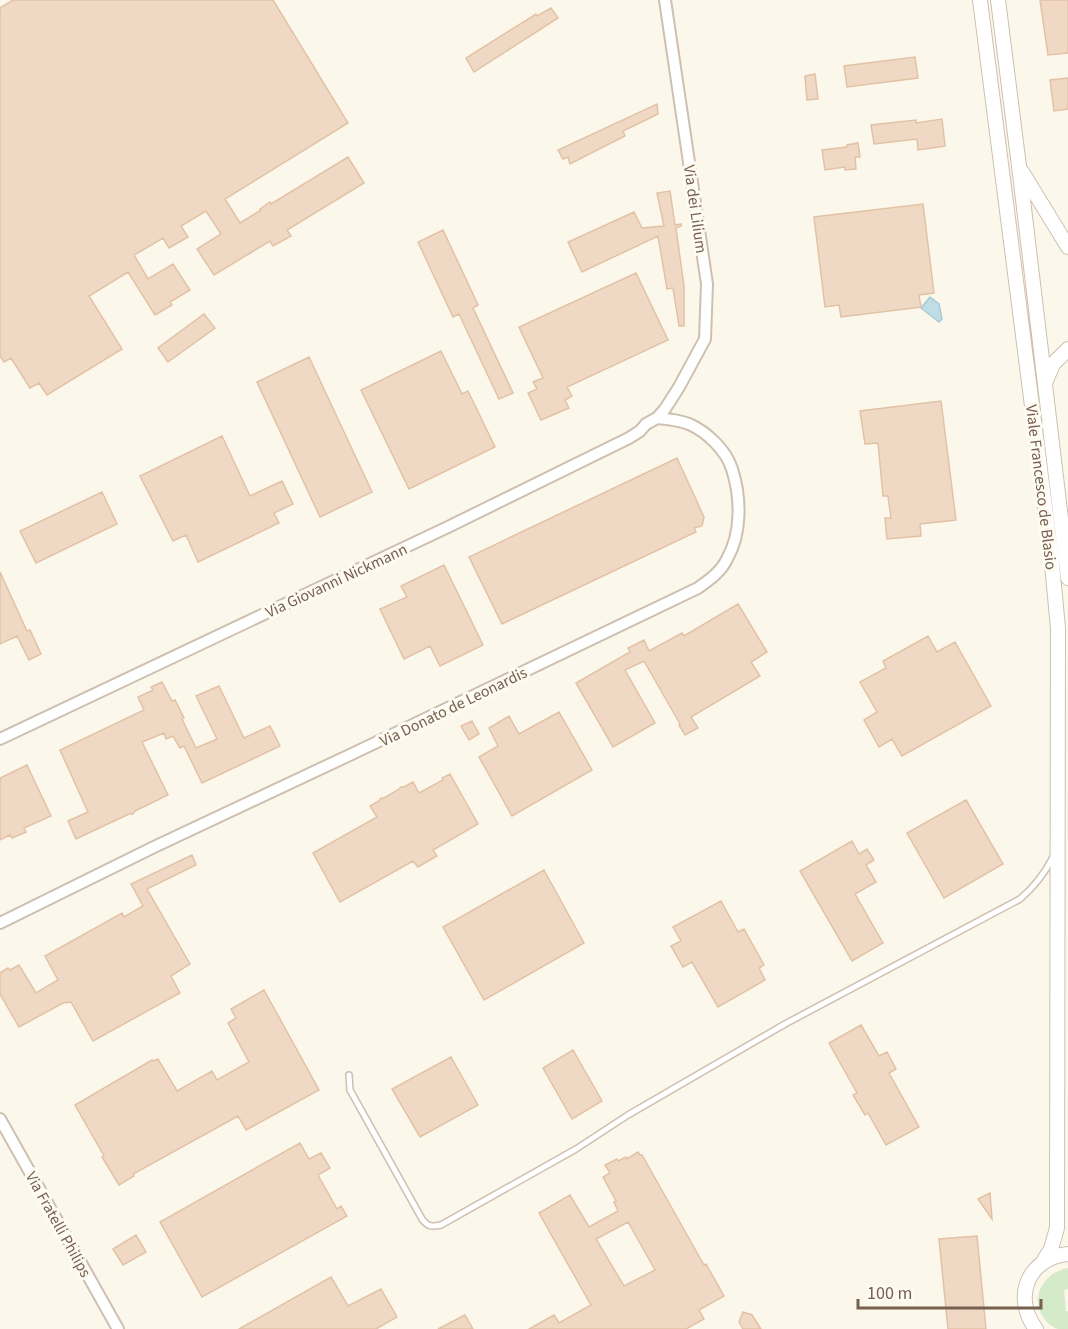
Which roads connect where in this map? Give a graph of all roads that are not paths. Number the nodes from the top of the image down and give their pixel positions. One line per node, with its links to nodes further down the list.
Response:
1 (665, 0): 8 (street, Via dei Lilium)
2 (980, 0): 12 (street, Viale Francesco de Blasio)
3 (998, 0): 4 (street, Viale Francesco de Blasio)
4 (1019, 166): 5 (street); 7 (street, Viale Francesco de Blasio)
5 (1068, 247)
6 (1068, 349): 7 (street)
7 (1045, 383): 10 (street, Viale Francesco de Blasio)
8 (665, 409): 9 (street, Via Giovanni Nickmann)
9 (657, 418): 11 (street, Via Giovanni Nickmann); 13 (street, Via Donato de Leonardis)
10 (1068, 578)
11 (0, 738)
12 (1058, 847): 14 (lane); 17 (street, Viale Francesco de Blasio)
13 (0, 923)
14 (349, 1075)
15 (0, 1119): 18 (street, Via Fratelli Philips)
16 (1068, 1254): 17 (street)
17 (1043, 1262): 19 (street, Viale Francesco de Blasio)
18 (118, 1329)
19 (1035, 1329)

